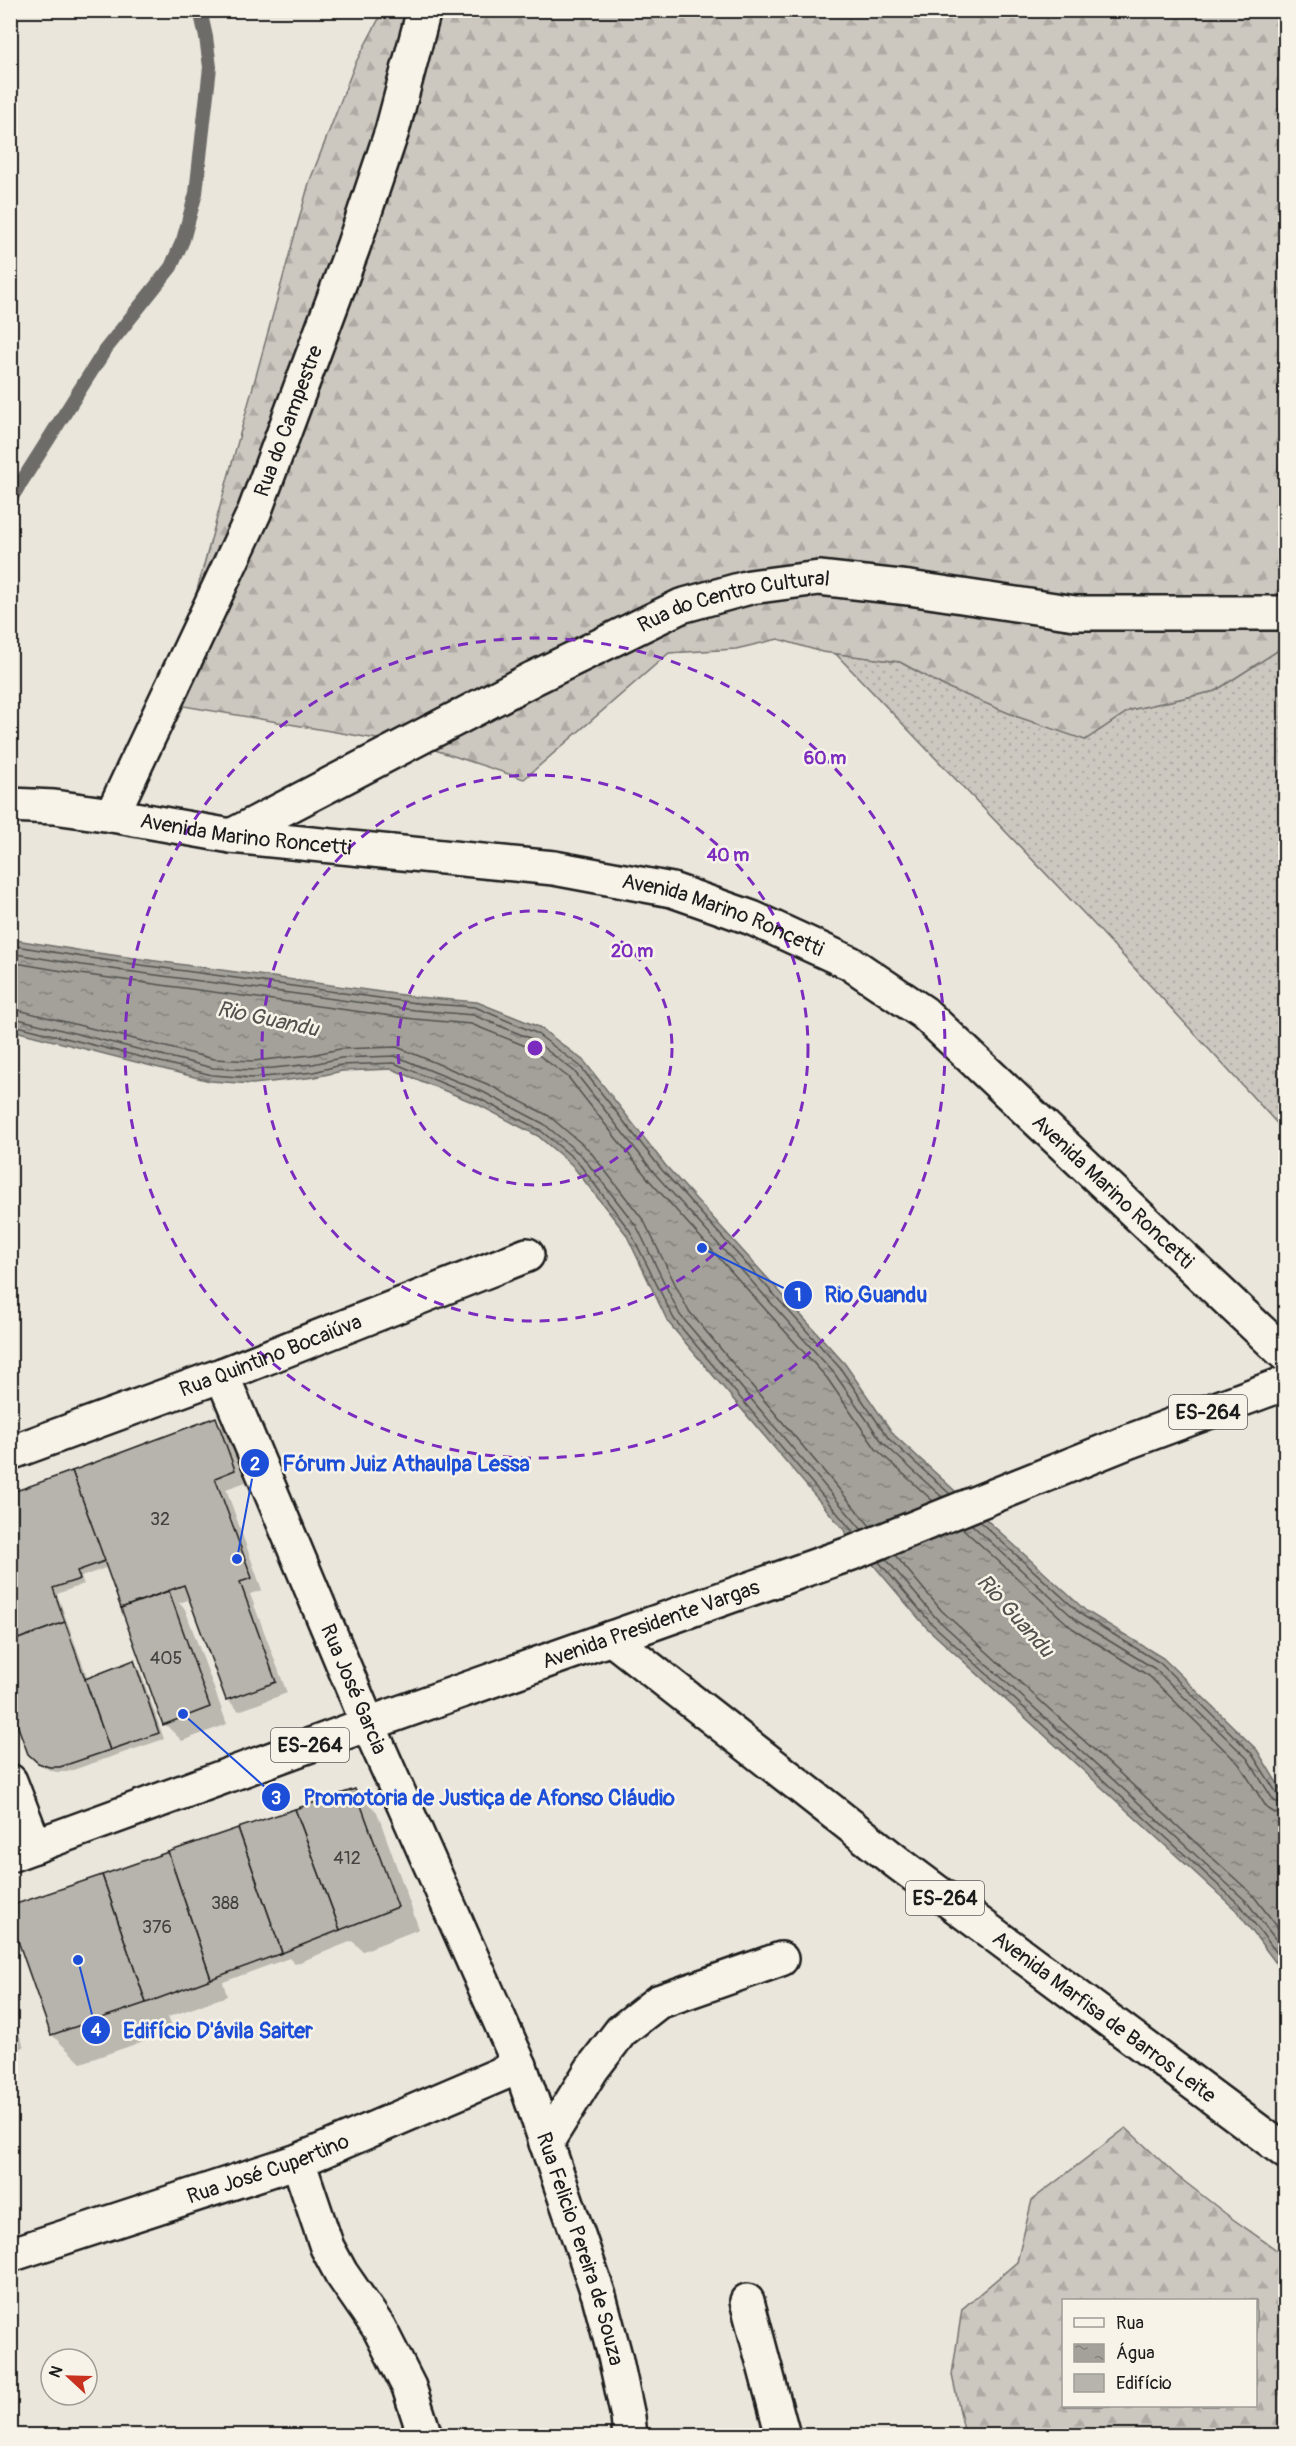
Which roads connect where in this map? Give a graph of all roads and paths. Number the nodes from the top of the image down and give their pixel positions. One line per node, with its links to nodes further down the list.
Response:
1 (424, 10): 4 (street, Rua do Campestre)
2 (1286, 612): 5 (street, Rua do Centro Cultural)
3 (10, 805): 4 (street, Avenida Marino Roncetti)
4 (112, 815): 5 (street, Avenida Marino Roncetti)
5 (231, 836): 7 (street, Avenida Marino Roncetti)
6 (527, 1255): 8 (street, Rua Quintino Bocaiúva)
7 (1286, 1355)
8 (222, 1375): 10 (street, Rua Quintino Bocaiúva); 12 (street, Rua José Garcia)
9 (1286, 1383): 11 (street, Avenida Presidente Vargas / ES-264)
10 (10, 1453)
11 (611, 1638): 12 (street, Avenida Presidente Vargas / ES-264); 18 (street, Avenida Marfisa de Barros Leite / ES-264)
12 (368, 1724): 14 (street, Avenida Presidente Vargas / ES-264); 16 (street, Rua José Garcia)
13 (10, 1781): 14 (street)
14 (23, 1850)
15 (781, 1959): 17 (street)
16 (520, 2066): 17 (street, Rua Felicio Pereira de Souza); 19 (street, Rua José Cupertino)
17 (546, 2143): 23 (street, Rua Felicio Pereira de Souza)
18 (1286, 2152)
19 (298, 2161): 20 (street, Rua José Cupertino); 22 (street)
20 (10, 2255)
21 (747, 2301): 24 (street)
22 (425, 2436)
23 (630, 2436)
24 (783, 2436)

